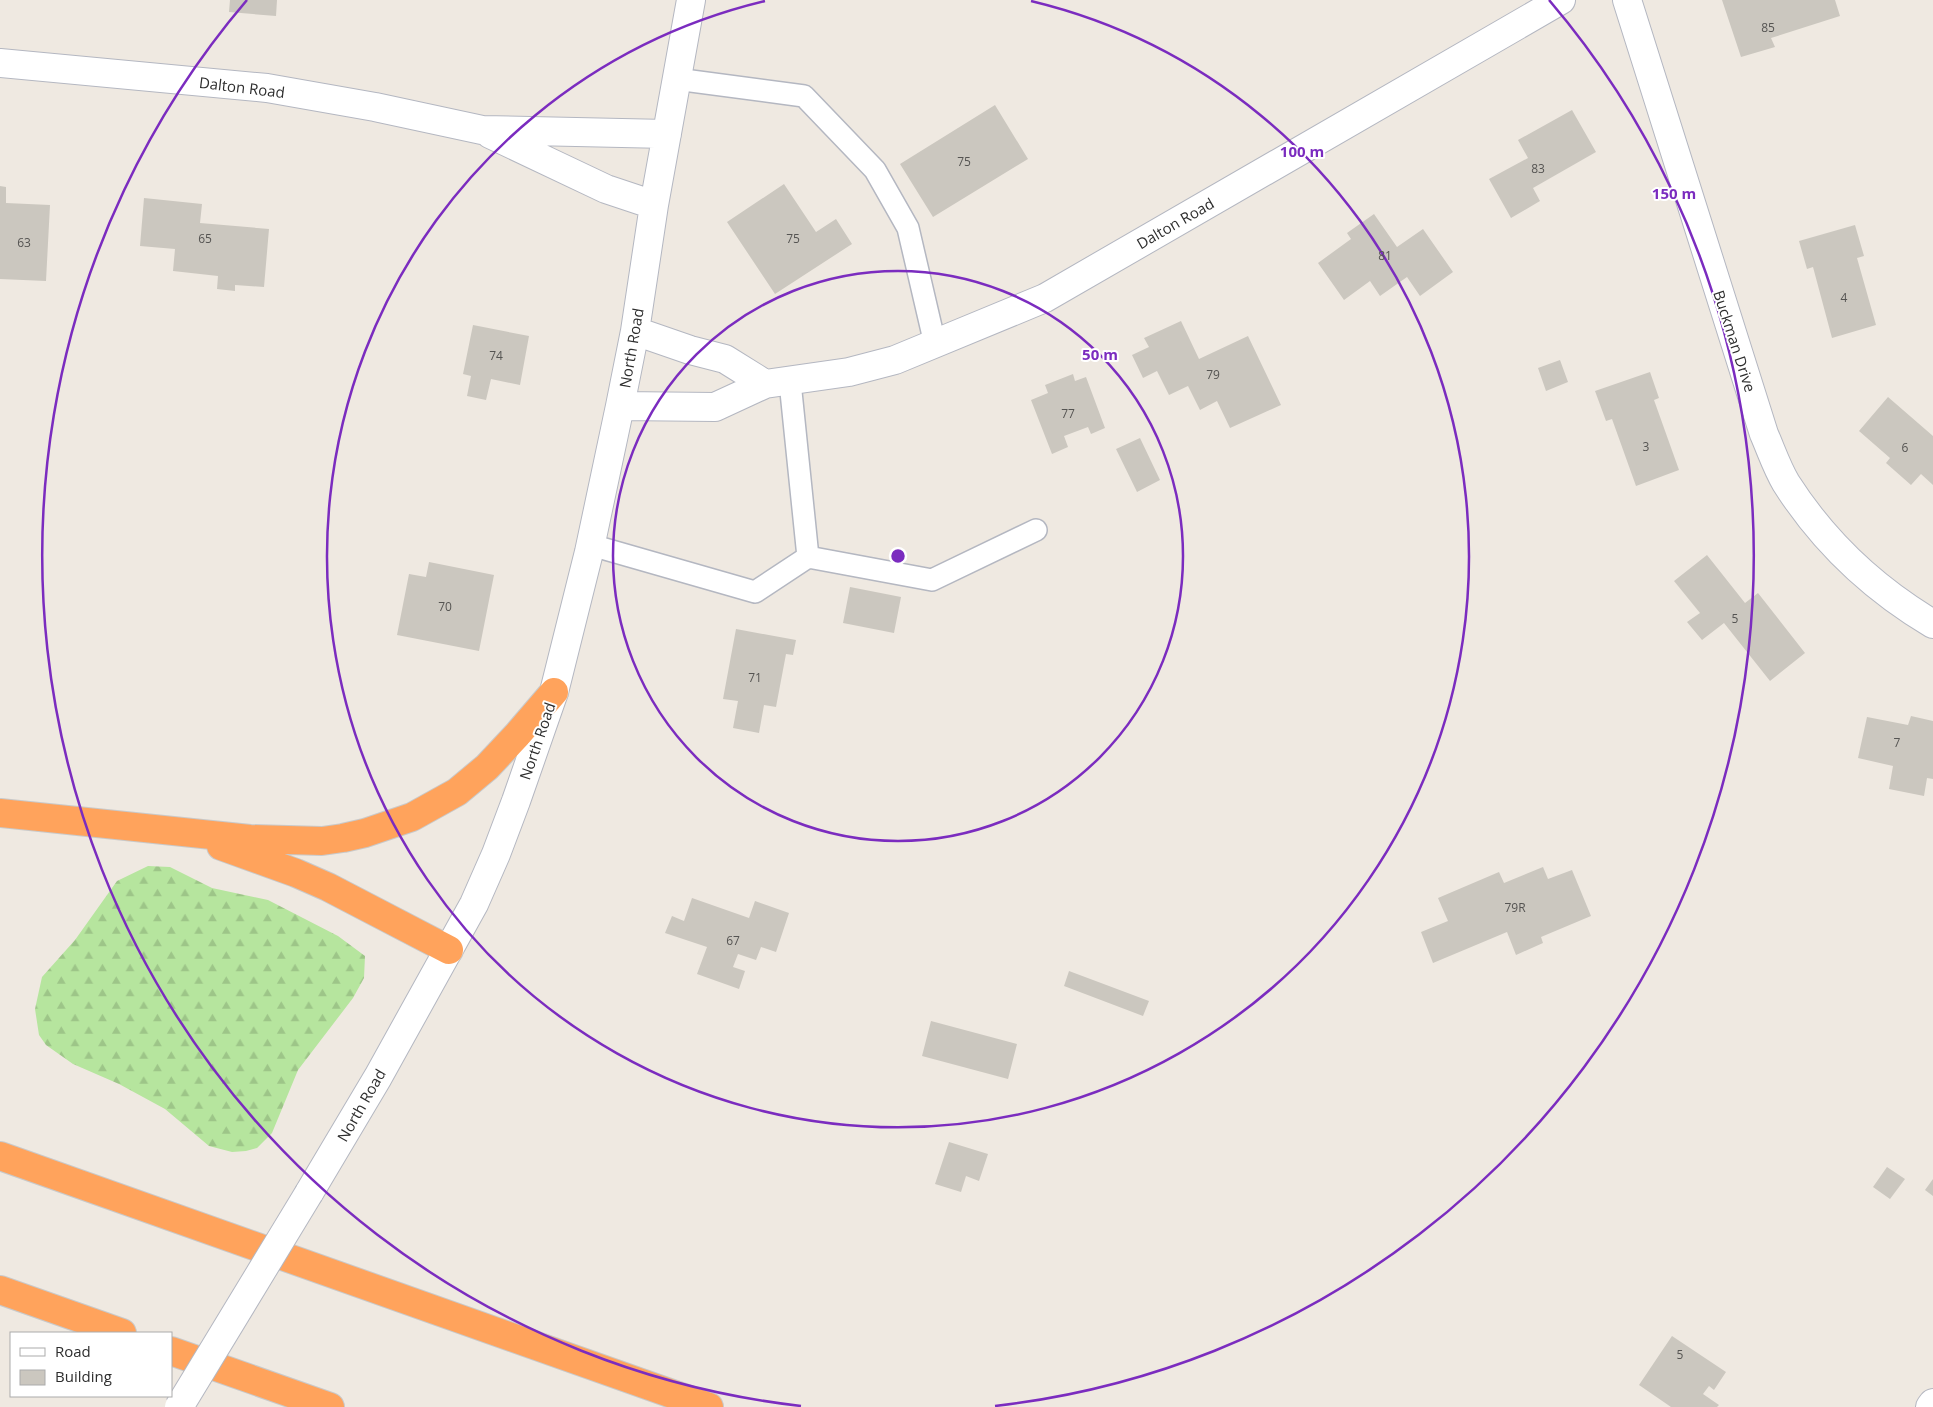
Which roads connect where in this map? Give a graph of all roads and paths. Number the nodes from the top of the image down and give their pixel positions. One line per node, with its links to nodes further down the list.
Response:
1 (691, 0): 5 (street, North Road)
2 (1561, 0): 10 (street, Dalton Road)
3 (1627, 0): 16 (street, Buckman Drive)
4 (0, 63): 6 (street, Dalton Road)
5 (676, 79): 7 (street, North Road); 10 (lane)
6 (482, 130): 7 (street, Dalton Road); 8 (street, Dalton Road)
7 (667, 134): 8 (street, North Road)
8 (654, 206): 9 (street, North Road)
9 (635, 331): 11 (street); 12 (street, North Road)
10 (935, 344): 11 (street, Dalton Road)
11 (777, 383): 12 (street, Dalton Road); 15 (lane)
12 (620, 406): 14 (street, North Road)
13 (1036, 530): 15 (lane)
14 (591, 544): 15 (lane); 17 (street, North Road)
15 (808, 557)
16 (1933, 624)
17 (554, 692): 19 (highway); 20 (street, North Road)
18 (0, 813): 19 (highway)
19 (177, 833): 20 (highway)
20 (449, 950): 26 (street, North Road, bridge)
21 (0, 1156): 28 (highway)
22 (0, 1290): 23 (highway)
23 (119, 1332)
24 (172, 1351): 27 (highway)
25 (1933, 1403): 29 (street)
26 (178, 1407)
27 (330, 1407)
28 (709, 1407)
29 (1930, 1407)

